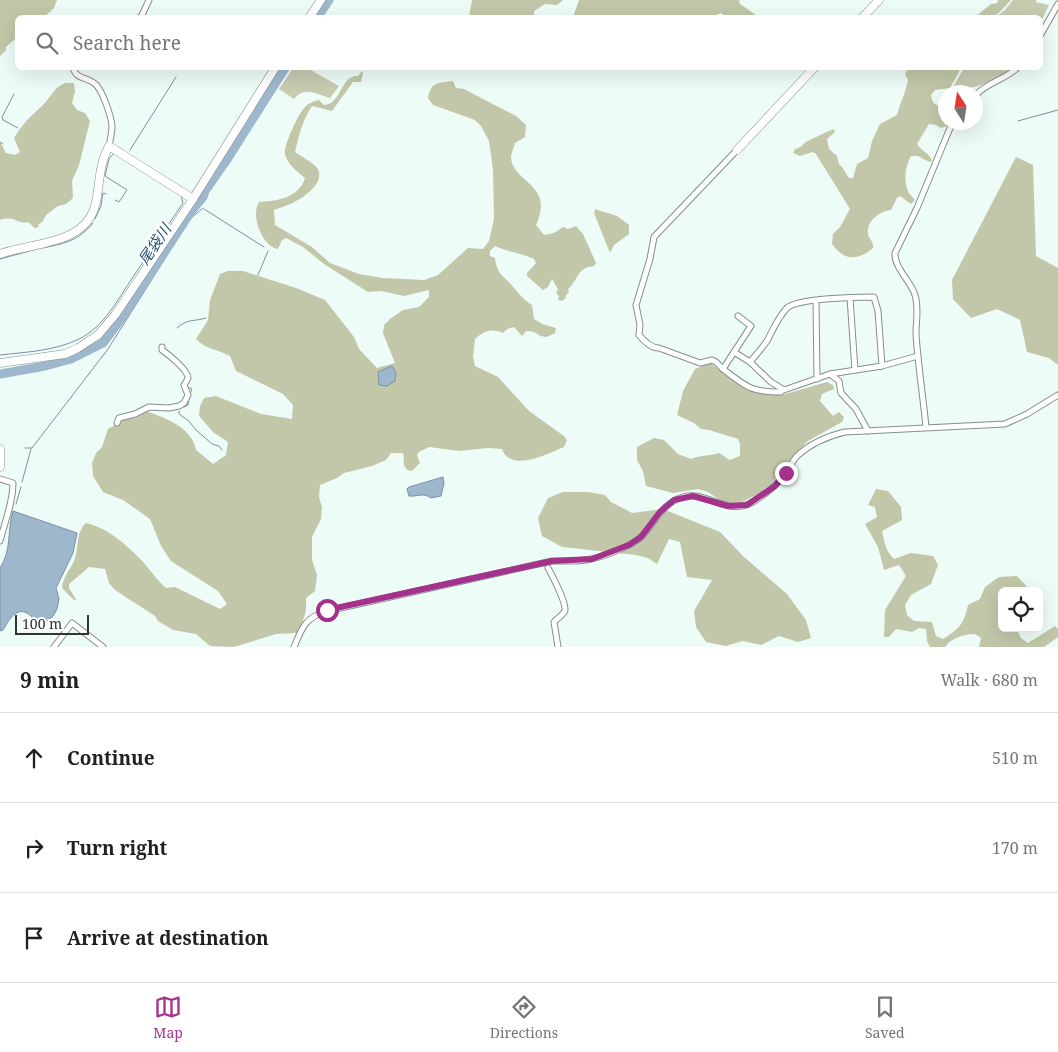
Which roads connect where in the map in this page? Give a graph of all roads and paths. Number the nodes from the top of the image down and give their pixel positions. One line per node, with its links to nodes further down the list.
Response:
1 (149, 0): 5 (street)
2 (321, 0): 6 (street)
3 (879, 0): 7 (street)
4 (1058, 4): 8 (street)
5 (141, 15)
6 (312, 15)
7 (865, 15)
8 (1043, 31)
9 (73, 70): 15 (street)
10 (275, 70): 17 (street)
11 (812, 70): 16 (street)
12 (1016, 70): 13 (street)
13 (983, 88)
14 (950, 130): 24 (street)
15 (109, 146): 17 (street); 18 (street)
16 (736, 150): 28 (street)
17 (193, 200): 26 (street)
18 (0, 254)
19 (850, 298): 20 (street); 27 (street); 29 (street)
20 (816, 301): 25 (street); 31 (street)
21 (738, 316): 23 (street)
22 (162, 347): 34 (street)
23 (734, 352): 25 (street); 28 (street)
24 (918, 356): 27 (street); 35 (street)
25 (750, 362): 32 (street)
26 (0, 363)
27 (882, 366): 29 (street)
28 (724, 369): 32 (street)
29 (855, 370): 30 (street)
30 (830, 374): 31 (street); 36 (street)
31 (817, 378): 32 (street)
32 (782, 389)
33 (1058, 395): 35 (street)
34 (117, 422)
35 (926, 427): 36 (street)
36 (868, 431): 44 (street)
37 (0, 449): 38 (street)
38 (0, 467)
39 (0, 478): 40 (street)
40 (0, 541)
41 (548, 568): 45 (street)
42 (54, 647): 43 (street)
43 (103, 647)
44 (294, 647)
45 (558, 647)

